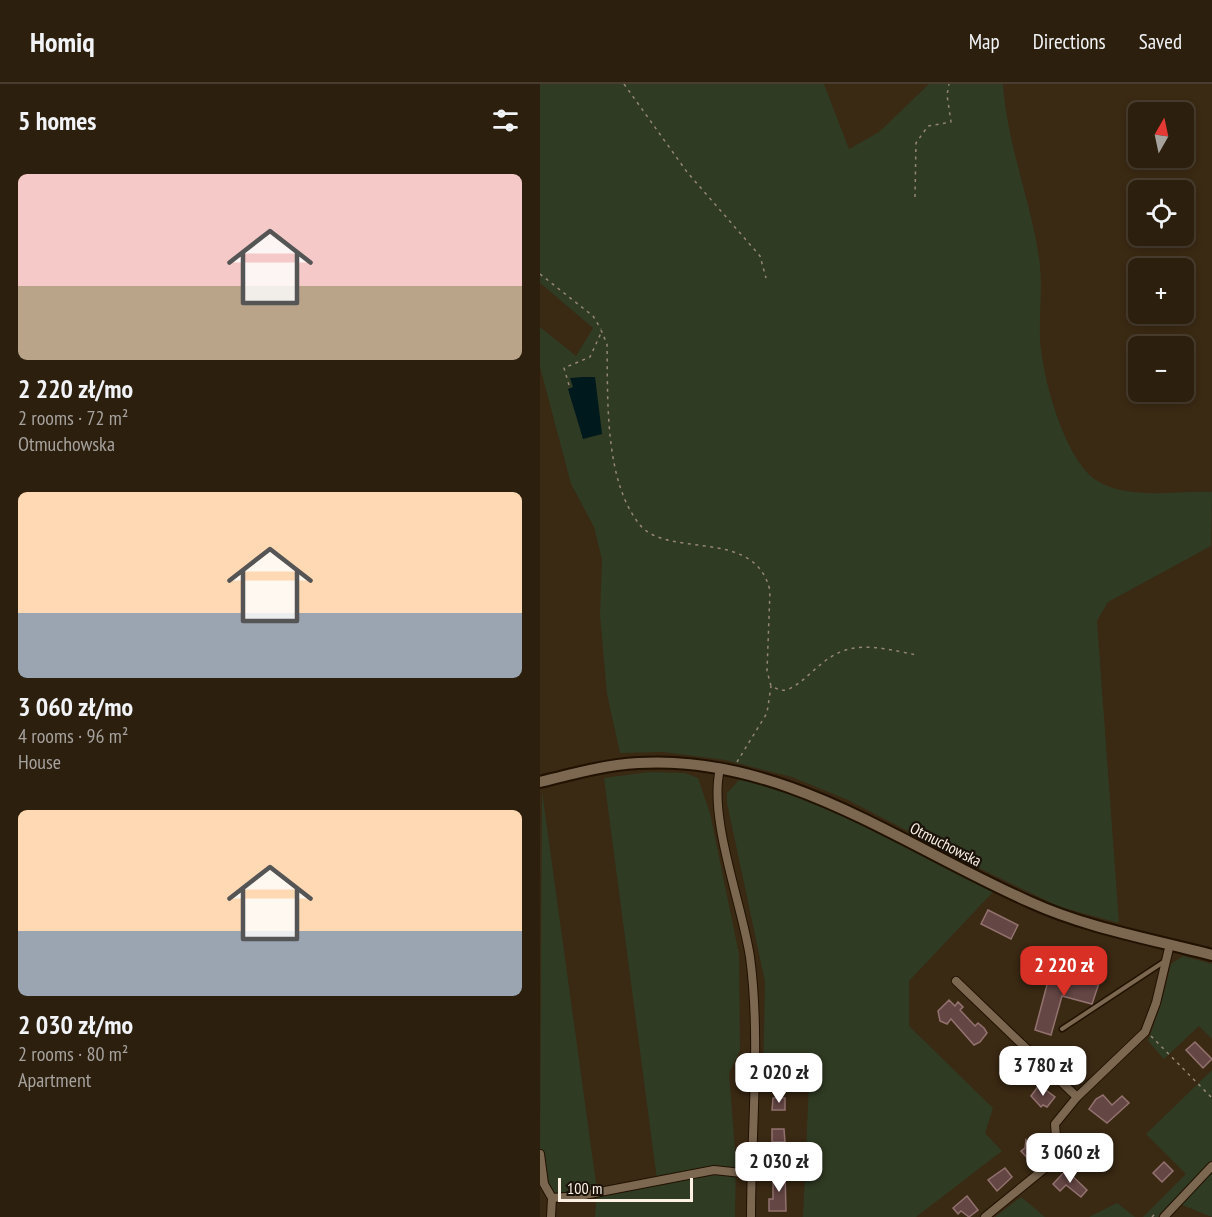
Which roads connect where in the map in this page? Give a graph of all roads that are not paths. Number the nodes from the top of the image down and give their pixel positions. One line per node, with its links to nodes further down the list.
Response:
1 (720, 769): 2 (main road, Otmuchowska); 3 (main road, Otmuchowska); 11 (street)
2 (540, 782)
3 (1170, 944): 4 (main road, Otmuchowska); 5 (street)
4 (1212, 955)
5 (1166, 961): 7 (lane); 8 (street)
6 (956, 981): 8 (street)
7 (1062, 1029)
8 (1077, 1097): 15 (street)
9 (540, 1154): 12 (street)
10 (1212, 1166): 16 (street)
11 (751, 1174): 12 (street); 14 (street)
12 (552, 1198): 13 (street)
13 (551, 1217)
14 (750, 1217)
15 (985, 1217)
16 (1164, 1217)

